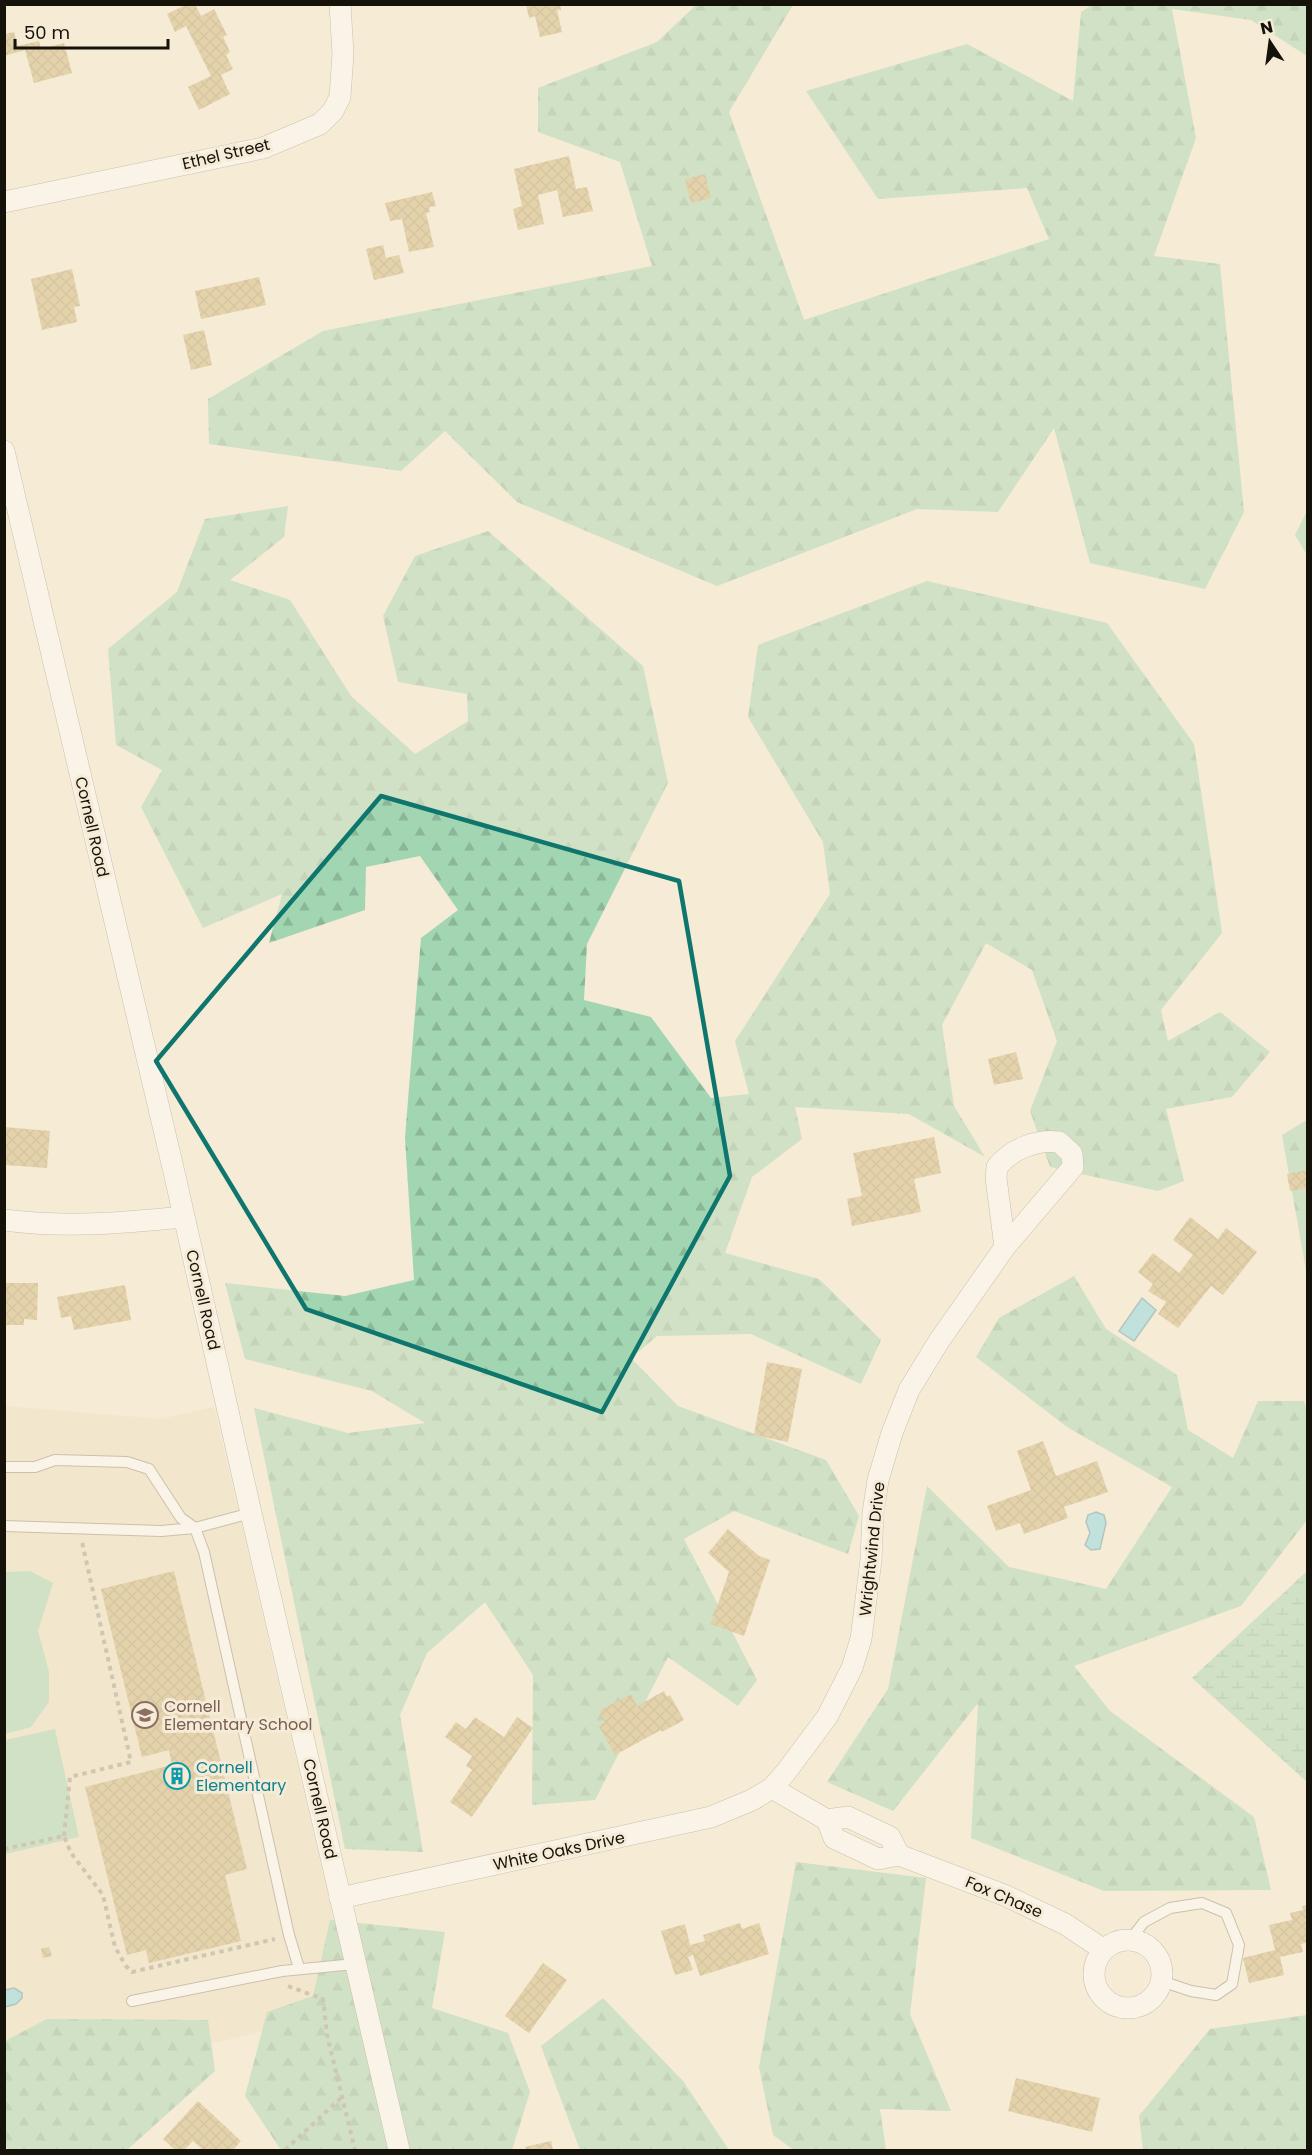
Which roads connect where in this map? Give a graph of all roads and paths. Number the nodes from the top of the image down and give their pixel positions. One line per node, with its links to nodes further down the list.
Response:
1 (340, 4): 2 (street, Ethel Street)
2 (4, 202)
3 (4, 451): 4 (street, Cornell Road)
4 (184, 1217): 5 (street); 8 (street, Cornell Road)
5 (4, 1220)
6 (1005, 1247): 6 (street, Wrightwind Drive); 12 (street, Wrightwind Drive)
7 (4, 1467): 10 (lane)
8 (250, 1513): 10 (lane); 15 (street, Cornell Road)
9 (4, 1526): 10 (lane)
10 (195, 1528): 16 (lane)
11 (82, 1541): 13 (path)
12 (772, 1788): 15 (street, White Oaks Drive); 18 (street, Fox Chase)
13 (64, 1836): 14 (path); 16 (path)
14 (4, 1850)
15 (340, 1898): 19 (street, Cornell Road)
16 (289, 1935): 20 (lane)
17 (1130, 1940): 18 (street); 21 (street); 21 (lane)
18 (1104, 1950): 21 (street)
19 (355, 1964): 20 (lane); 27 (street, Cornell Road)
20 (299, 1968): 23 (lane)
21 (1161, 1982)
22 (288, 1986): 24 (path)
23 (132, 2001)
24 (342, 2097): 25 (path); 26 (path)
25 (285, 2151)
26 (356, 2151)
27 (399, 2151)

